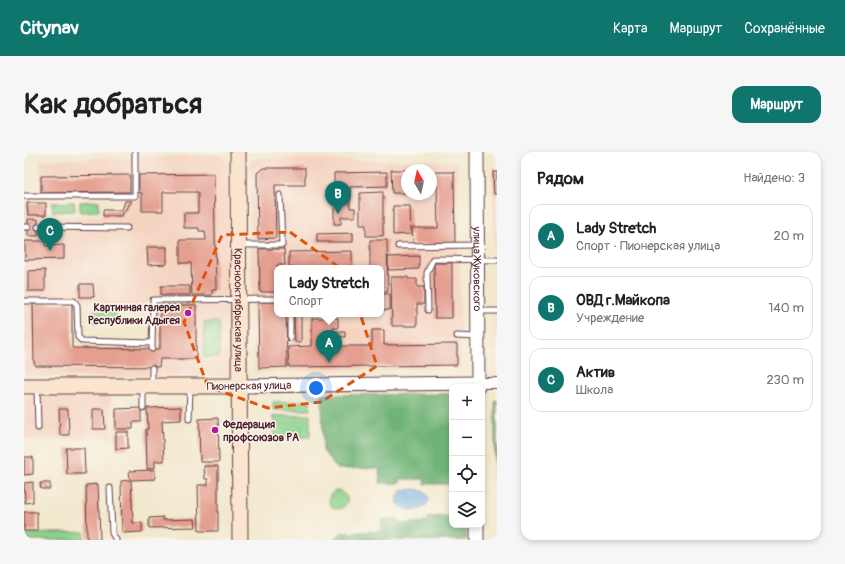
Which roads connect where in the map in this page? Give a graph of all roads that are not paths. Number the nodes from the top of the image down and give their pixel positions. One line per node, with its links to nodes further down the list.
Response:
1 (135, 152): 5 (lane)
2 (238, 152): 8 (main road, Краснооктябрьская улица)
3 (477, 152): 9 (street, улица Жуковского)
4 (280, 194): 8 (lane)
5 (24, 196)
6 (38, 227): 7 (lane)
7 (127, 228)
8 (239, 245): 14 (main road, Краснооктябрьская улица)
9 (478, 245): 10 (lane); 11 (street, улица Жуковского)
10 (398, 246)
11 (478, 260): 12 (lane); 16 (lane); 18 (street, улица Жуковского)
12 (497, 260)
13 (274, 299): 14 (lane)
14 (239, 300): 23 (lane); 32 (main road, Краснооктябрьская улица)
15 (24, 301): 23 (lane)
16 (428, 310)
17 (497, 311): 18 (lane)
18 (478, 312): 21 (street, улица Жуковского)
19 (290, 317): 22 (lane)
20 (457, 336): 21 (lane)
21 (478, 337): 27 (street, улица Жуковского)
22 (290, 338)
23 (152, 343): 24 (lane)
24 (152, 349)
25 (152, 368): 33 (lane)
26 (497, 383): 28 (street, Пионерская улица)
27 (478, 384)
28 (485, 384)
29 (449, 385): 32 (street, Пионерская улица)
30 (30, 386): 33 (main road, Пионерская улица); 36 (lane)
31 (190, 386): 32 (main road, Пионерская улица); 33 (main road, Пионерская улица); 35 (lane)
32 (239, 386): 40 (main road, Краснооктябрьская улица)
33 (148, 387): 34 (lane)
34 (143, 408)
35 (189, 419)
36 (38, 428)
37 (110, 488): 39 (lane)
38 (477, 528): 41 (street)
39 (116, 540)
40 (240, 540)
41 (477, 540)

